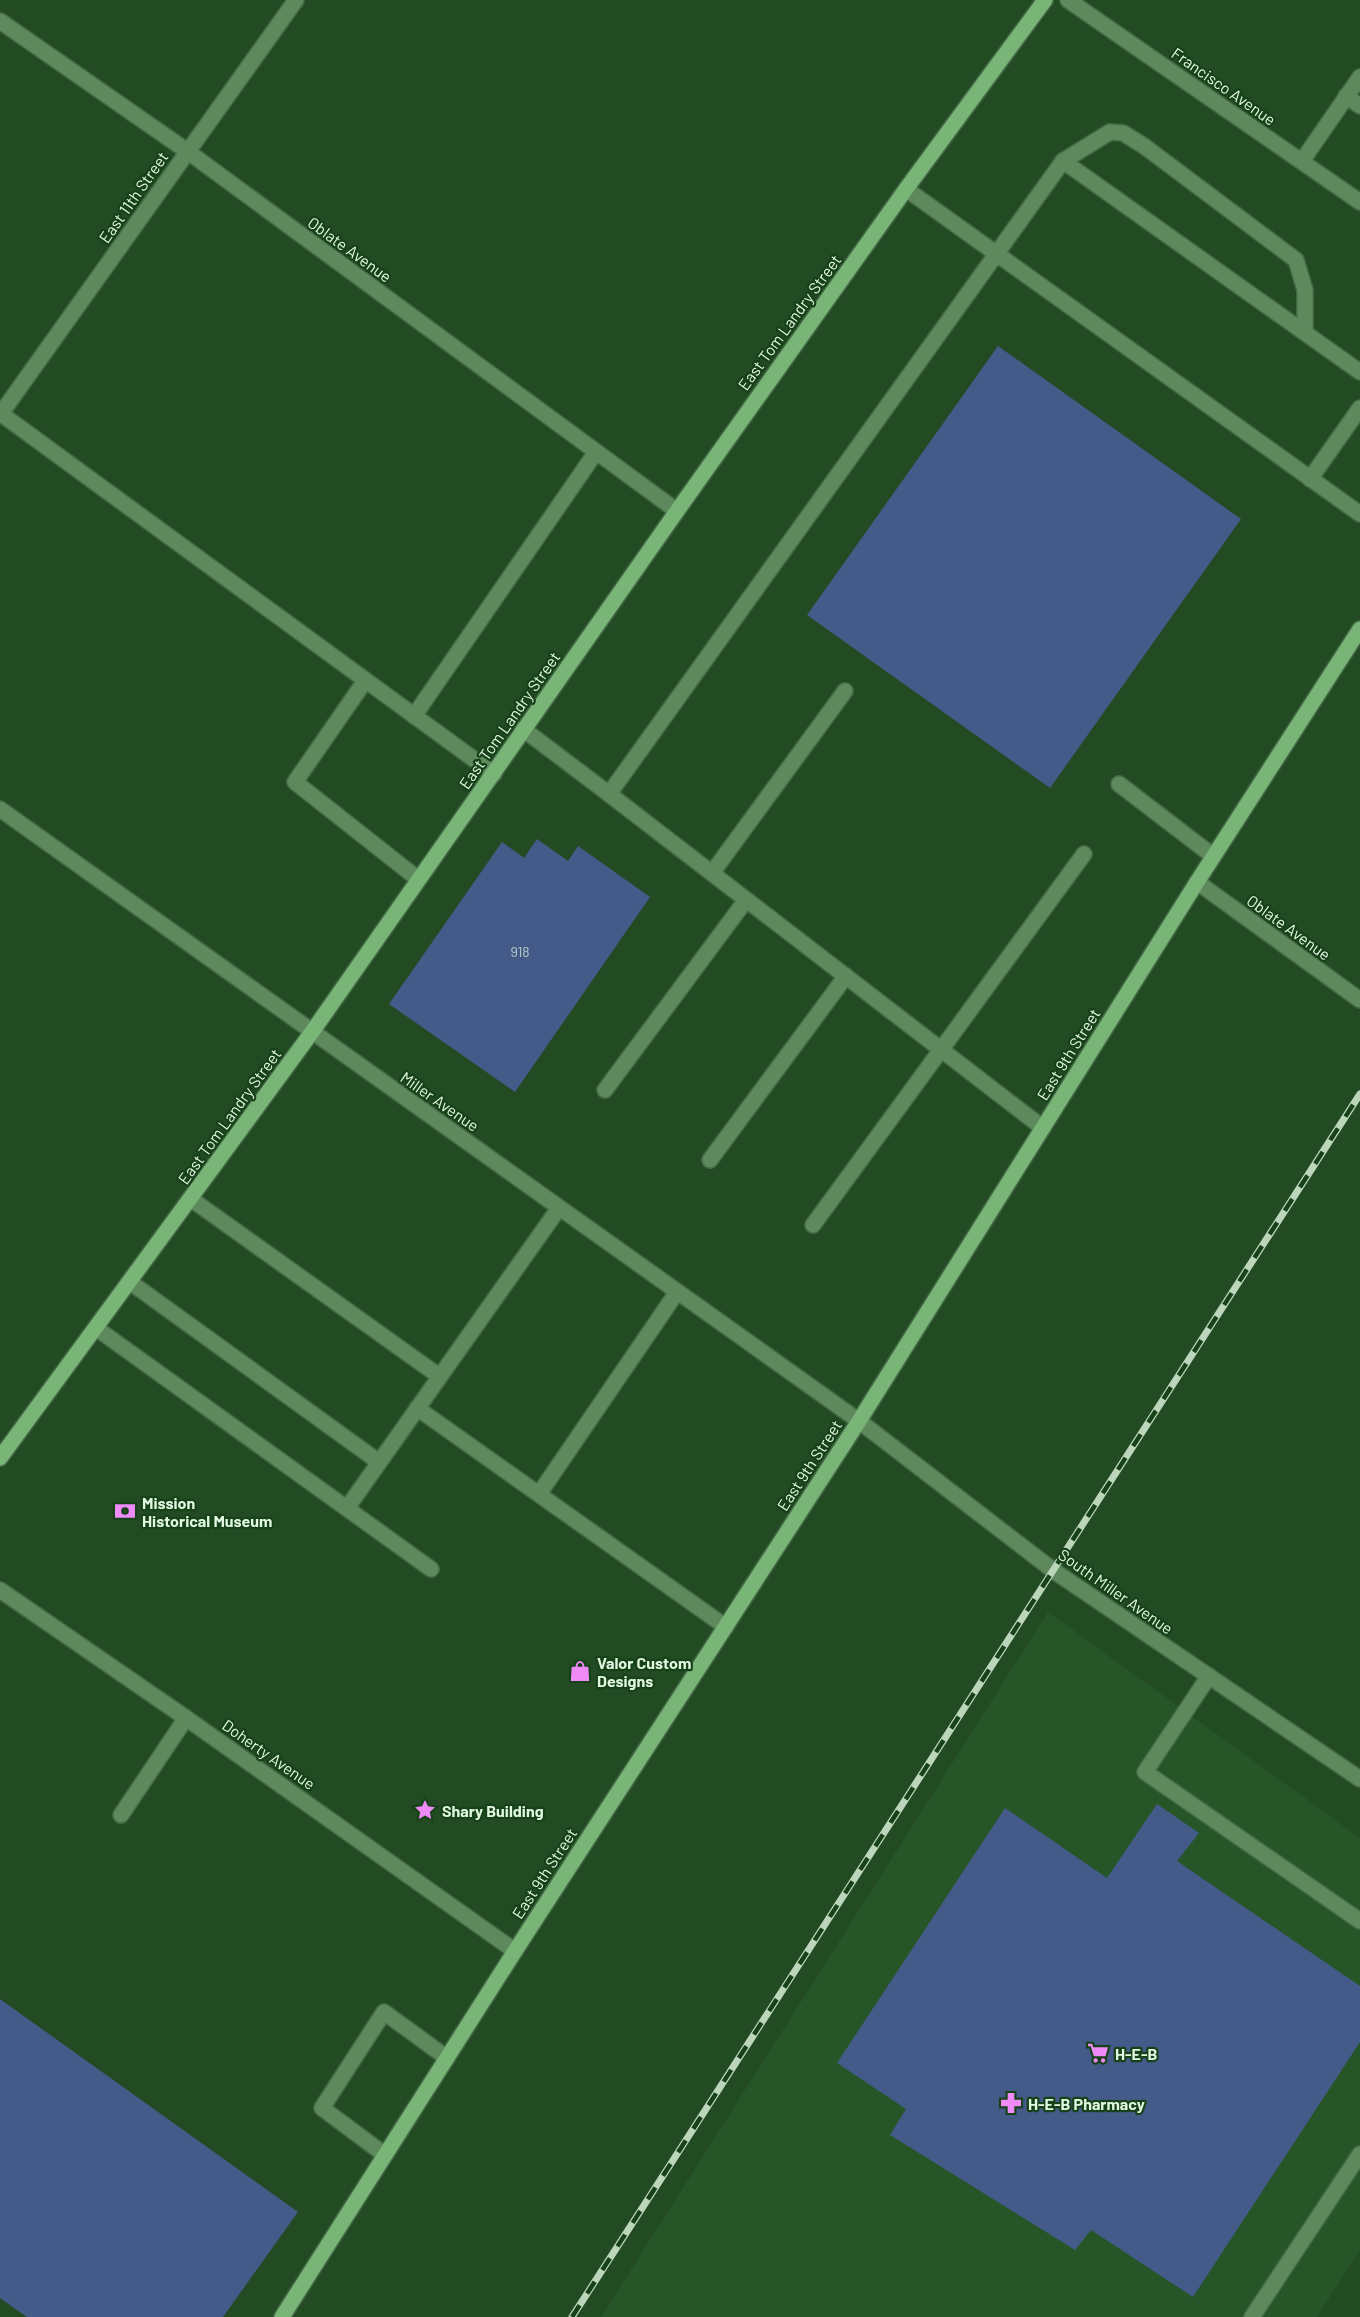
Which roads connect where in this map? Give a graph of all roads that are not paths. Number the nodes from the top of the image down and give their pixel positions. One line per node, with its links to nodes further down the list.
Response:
1 (297, 0): 8 (street, East 11th Street)
2 (1045, 0): 11 (main road, East Tom Landry Street)
3 (1068, 0): 10 (street, Francisco Avenue)
4 (0, 21): 8 (street, Oblate Avenue)
5 (1360, 77): 6 (street)
6 (1346, 96): 7 (street); 10 (street)
7 (1360, 106)
8 (187, 151): 17 (street, East 11th Street); 18 (street, Oblate Avenue)
9 (1063, 161): 13 (street); 14 (street); 14 (street)
10 (1302, 161): 12 (street, Francisco Avenue)
11 (906, 189): 13 (street); 20 (main road, East Tom Landry Street)
12 (1360, 202)
13 (997, 255): 19 (street); 29 (street)
14 (1305, 333): 15 (street)
15 (1360, 372)
16 (1360, 408): 19 (street)
17 (0, 414): 23 (street)
18 (596, 452): 20 (street, Oblate Avenue); 25 (street)
19 (1310, 479): 21 (street)
20 (677, 511): 26 (main road, East Tom Landry Street)
21 (1360, 514)
22 (1360, 629): 32 (main road, East 9th Street)
23 (365, 681): 25 (street); 34 (street)
24 (845, 691): 33 (street)
25 (414, 716): 27 (street)
26 (523, 729): 27 (main road, East Tom Landry Street); 29 (street)
27 (494, 774): 34 (main road, East Tom Landry Street)
28 (1119, 784): 32 (street)
29 (609, 794): 33 (street)
30 (0, 809): 39 (street, Miller Avenue)
31 (1084, 854): 40 (street)
32 (1213, 856): 35 (main road, East 9th Street)
33 (712, 873): 36 (street)
34 (418, 879): 39 (main road, East Tom Landry Street)
35 (1197, 882): 38 (street, Oblate Avenue); 42 (main road, East 9th Street)
36 (746, 900): 37 (street); 41 (street)
37 (846, 976): 40 (street); 43 (street)
38 (1360, 1000)
39 (312, 1032): 44 (main road, East Tom Landry Street); 45 (street, Miller Avenue)
40 (942, 1049): 42 (street); 46 (street)
41 (605, 1090)
42 (1043, 1128): 52 (main road, East 9th Street)
43 (710, 1160)
44 (191, 1199): 47 (main road, East Tom Landry Street); 50 (street)
45 (559, 1208): 48 (street, Miller Avenue); 50 (street)
46 (813, 1225)
47 (130, 1282): 49 (main road, East Tom Landry Street); 54 (street)
48 (677, 1292): 52 (street, Miller Avenue); 55 (street)
49 (96, 1328): 53 (main road, East Tom Landry Street); 56 (street)
50 (440, 1376): 51 (street)
51 (417, 1408): 54 (street); 55 (street)
52 (859, 1421): 59 (main road, East 9th Street); 60 (street, South Miller Avenue)
53 (0, 1458)
54 (379, 1462): 56 (street)
55 (539, 1494): 59 (street)
56 (347, 1508): 57 (street)
57 (431, 1569)
58 (0, 1590): 61 (street, Doherty Avenue)
59 (726, 1627): 65 (main road, East 9th Street)
60 (1209, 1677): 62 (street, South Miller Avenue); 64 (street)
61 (186, 1718): 63 (street); 65 (street, Doherty Avenue)
62 (1360, 1779)
63 (121, 1815)
64 (1360, 1921)
65 (515, 1951): 66 (main road, East 9th Street)
66 (447, 2058): 68 (main road, East 9th Street); 68 (street)
67 (1360, 2154): 70 (street)
68 (385, 2155): 69 (main road, East 9th Street)
69 (282, 2317)
70 (1252, 2317)

